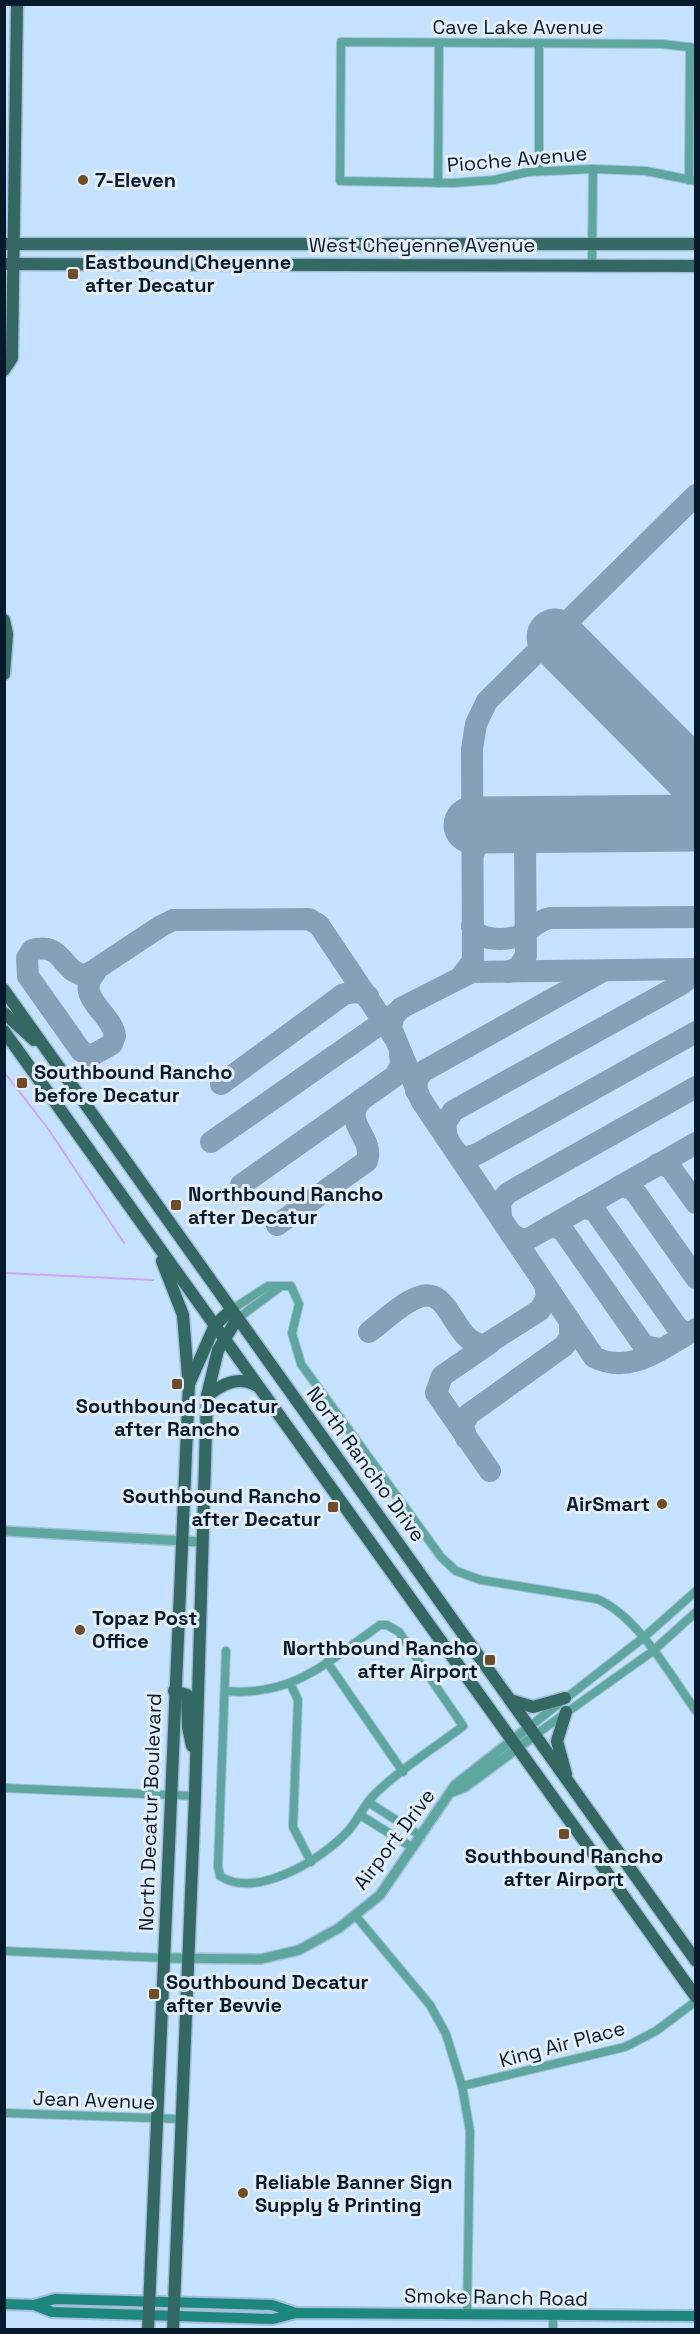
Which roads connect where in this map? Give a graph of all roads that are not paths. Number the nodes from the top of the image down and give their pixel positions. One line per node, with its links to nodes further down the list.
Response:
1 (18, 4): 11 (main road)
2 (439, 43): 3 (street, Cave Lake Avenue); 7 (street, Cave Lake Avenue); 9 (street)
3 (539, 43): 4 (street, Cave Lake Avenue); 6 (street)
4 (693, 47): 8 (street)
5 (593, 169): 6 (street, Pioche Avenue); 8 (street, Pioche Avenue); 10 (street)
6 (539, 171): 9 (street, Pioche Avenue)
7 (340, 181): 9 (street, Pioche Avenue)
8 (692, 181)
9 (438, 183)
10 (592, 243): 11 (main road, West Cheyenne Avenue); 12 (main road, West Cheyenne Avenue); 14 (street)
11 (10, 244): 13 (main road)
12 (696, 244)
13 (9, 263): 14 (main road, West Cheyenne Avenue); 16 (main road)
14 (592, 265): 15 (main road, West Cheyenne Avenue)
15 (696, 266)
16 (4, 370)
17 (4, 620): 18 (main road)
18 (4, 674)
19 (4, 990): 22 (main road, North Rancho Drive)
20 (4, 1013): 22 (main road)
21 (4, 1031): 23 (main road)
22 (48, 1053): 24 (main road, North Rancho Drive)
23 (155, 1243): 25 (main road); 27 (main road)
24 (234, 1314): 25 (main road, North Decatur Boulevard); 26 (main road); 35 (street); 43 (main road, North Rancho Drive)
25 (215, 1325): 26 (main road); 27 (main road, North Decatur Boulevard)
26 (224, 1337): 28 (main road); 29 (main road)
27 (189, 1384): 31 (main road, North Decatur Boulevard)
28 (259, 1387): 29 (main road); 47 (main road)
29 (207, 1396): 32 (main road)
30 (4, 1532): 31 (street)
31 (182, 1541): 32 (street); 40 (main road, North Decatur Boulevard)
32 (201, 1542): 48 (main road)
33 (696, 1591): 35 (street)
34 (696, 1612): 37 (street)
35 (643, 1638): 37 (street); 42 (street)
36 (226, 1651): 41 (street)
37 (653, 1651): 44 (street); 45 (street)
38 (327, 1662): 39 (street); 49 (street); 49 (street)
39 (291, 1685): 41 (street); 58 (street)
40 (174, 1691): 48 (main road); 52 (main road, North Decatur Boulevard)
41 (225, 1691): 58 (street)
42 (565, 1698): 43 (main road); 46 (street)
43 (510, 1700): 46 (main road, North Rancho Drive)
44 (696, 1711)
45 (566, 1713): 46 (street); 50 (main road)
46 (532, 1731): 47 (street, Airport Drive); 50 (main road, North Rancho Drive)
47 (513, 1745): 56 (street, Airport Drive); 64 (main road)
48 (196, 1762): 53 (main road)
49 (403, 1772): 54 (street)
50 (567, 1781): 63 (main road, North Rancho Drive)
51 (4, 1788): 52 (street)
52 (169, 1795): 53 (street); 61 (main road, North Decatur Boulevard)
53 (195, 1796): 62 (main road)
54 (368, 1802): 55 (street); 56 (street)
55 (360, 1815): 57 (street); 58 (street)
56 (421, 1836): 57 (street, Airport Drive)
57 (413, 1848): 59 (street, Airport Drive)
58 (311, 1862)
59 (355, 1916): 62 (street, Airport Drive); 65 (street)
60 (4, 1951): 61 (street)
61 (164, 1958): 62 (street, Airport Drive); 67 (main road, North Decatur Boulevard)
62 (188, 1958): 68 (main road)
63 (696, 1961)
64 (696, 1999): 65 (street, King Air Place)
65 (462, 2086): 74 (street)
66 (4, 2113): 67 (street, Jean Avenue)
67 (157, 2119): 68 (street, Jean Avenue); 69 (main road, North Decatur Boulevard)
68 (181, 2120): 71 (main road)
69 (149, 2303): 71 (main road, Smoke Ranch Road); 72 (main road, Smoke Ranch Road); 75 (main road, North Decatur Boulevard)
70 (4, 2304): 72 (main road, Smoke Ranch Road)
71 (174, 2304): 73 (main road, Smoke Ranch Road); 78 (main road)
72 (34, 2305): 75 (main road, Smoke Ranch Road)
73 (296, 2313): 74 (main road, Smoke Ranch Road); 78 (main road, Smoke Ranch Road)
74 (467, 2314): 76 (main road, Smoke Ranch Road)
75 (149, 2316): 78 (main road, Smoke Ranch Road); 79 (main road, North Decatur Boulevard)
76 (553, 2316): 77 (main road, Smoke Ranch Road); 80 (street)
77 (696, 2316)
78 (173, 2323)
79 (148, 2330)
80 (552, 2330)

